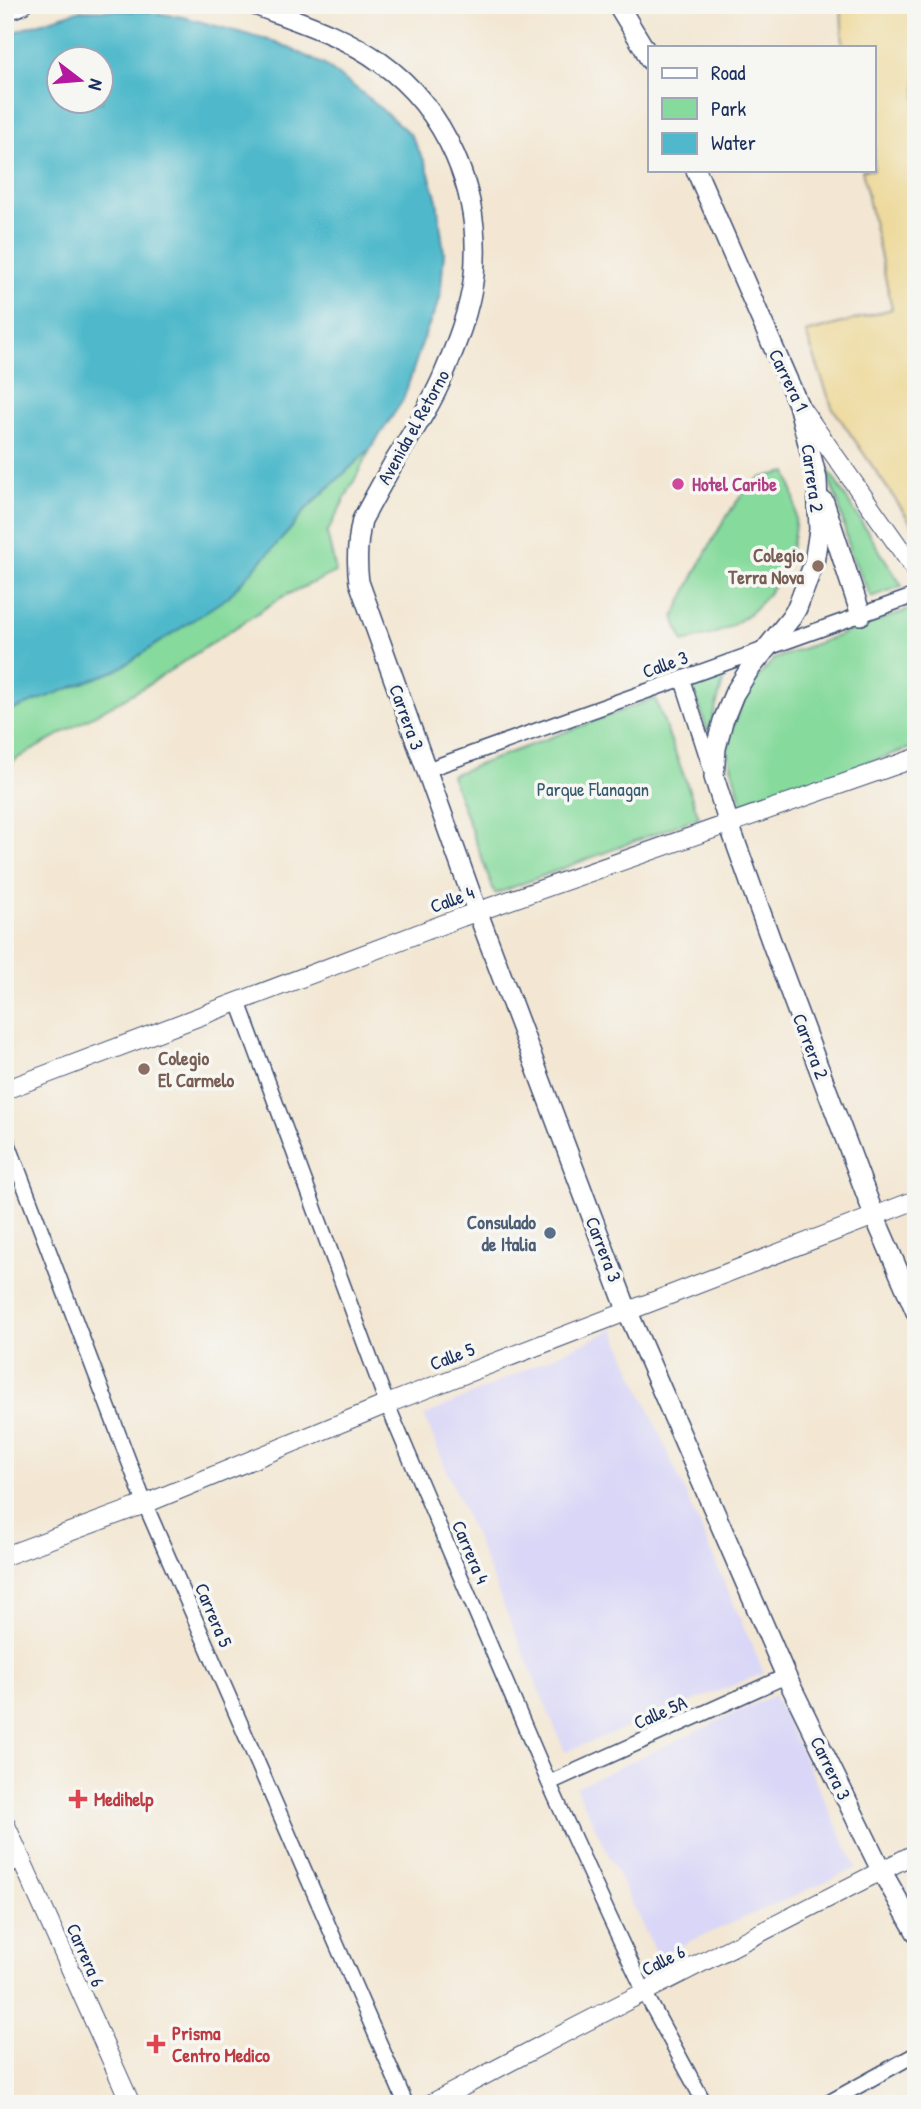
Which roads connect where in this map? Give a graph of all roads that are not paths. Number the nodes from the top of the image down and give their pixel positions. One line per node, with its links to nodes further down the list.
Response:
1 (21, 5): 4 (main road)
2 (255, 5): 9 (main road, Avenida el Retorno)
3 (618, 5): 5 (main road)
4 (5, 11)
5 (648, 56)
6 (697, 172): 7 (main road, Carrera 1)
7 (798, 404): 8 (main road, Carrera 2); 10 (street, Carrera 1)
8 (817, 479): 12 (main road); 13 (main road, Carrera 2)
9 (357, 541): 16 (main road, Carrera 3)
10 (916, 571)
11 (916, 595): 12 (street, Calle 3)
12 (861, 615): 13 (street, Calle 3)
13 (767, 648): 14 (street, Calle 3); 17 (main road, Carrera 2)
14 (682, 679): 16 (street, Calle 3); 17 (street, Carrera 2)
15 (916, 758): 18 (street, Calle 4)
16 (426, 770): 19 (main road, Carrera 3)
17 (713, 777): 18 (main road, Carrera 2)
18 (729, 824): 19 (street, Calle 4); 24 (main road, Carrera 2)
19 (477, 912): 20 (street, Calle 4); 25 (main road, Carrera 3)
20 (238, 1001): 21 (street, Calle 4); 27 (street, Carrera 4)
21 (5, 1090)
22 (5, 1135): 28 (street, Carrera 5)
23 (916, 1200): 24 (street, Calle 5)
24 (874, 1215): 25 (street, Calle 5); 26 (main road, Carrera 2)
25 (627, 1310): 27 (street, Calle 5); 30 (main road, Carrera 3)
26 (916, 1312)
27 (387, 1404): 28 (street, Calle 5); 31 (street, Carrera 4)
28 (145, 1504): 29 (street, Calle 5); 41 (street, Carrera 5)
29 (5, 1556)
30 (786, 1676): 31 (street, Calle 5A); 36 (main road, Carrera 3)
31 (550, 1783): 38 (street, Carrera 4)
32 (5, 1824): 34 (street, Carrera 6)
33 (916, 1853): 36 (street, Calle 6)
34 (19, 1857): 35 (street); 40 (street, Carrera 6)
35 (5, 1870)
36 (881, 1870): 37 (main road, Carrera 3); 38 (street, Calle 6)
37 (916, 1932)
38 (645, 1993): 42 (street, Calle 6); 43 (street, Carrera 4)
39 (916, 2054): 44 (street)
40 (131, 2104)
41 (406, 2104)
42 (430, 2104)
43 (705, 2104)
44 (826, 2104)

